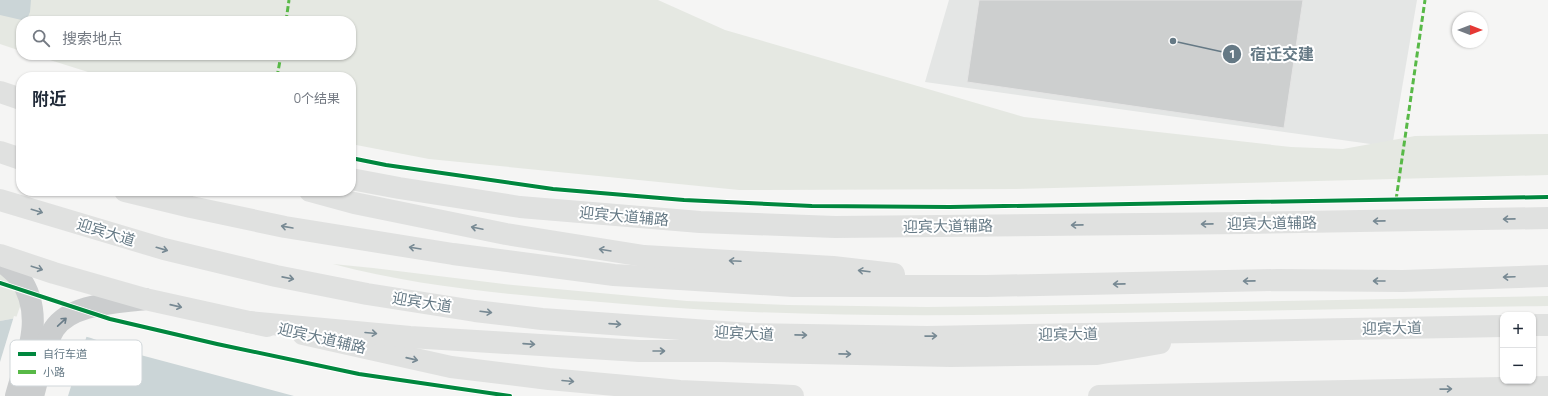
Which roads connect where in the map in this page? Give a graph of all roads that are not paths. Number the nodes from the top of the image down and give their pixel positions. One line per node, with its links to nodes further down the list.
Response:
1 (0, 92): 2 (main road)
2 (16, 97)
3 (0, 152): 4 (main road)
4 (16, 157)
5 (356, 180): 9 (main road, 迎宾大道辅路, one-way to 5)
6 (146, 196): 13 (main road, one-way to 6)
7 (328, 196): 13 (main road, one-way to 7)
8 (0, 200): 19 (main road, 迎宾大道, one-way to 19)
9 (1548, 218)
10 (0, 256): 14 (main road, 迎宾大道辅路, one-way to 14)
11 (0, 260): 20 (street)
12 (1548, 276): 13 (main road, one-way to 13)
13 (986, 286)
14 (145, 299): 15 (main road, 迎宾大道辅路, one-way to 15); 21 (street, one-way to 14)
15 (249, 322): 19 (main road, one-way to 19); 27 (main road, 迎宾大道辅路, one-way to 27)
16 (1536, 325): 17 (main road)
17 (1548, 325)
18 (1500, 326): 19 (main road, 迎宾大道)
19 (1236, 331)
20 (31, 340)
21 (49, 340)
22 (19, 386): 25 (street)
23 (36, 386): 26 (street, one-way to 23)
24 (1548, 387): 28 (main road, one-way to 24)
25 (16, 396)
26 (33, 396)
27 (794, 396)
28 (1099, 396)

